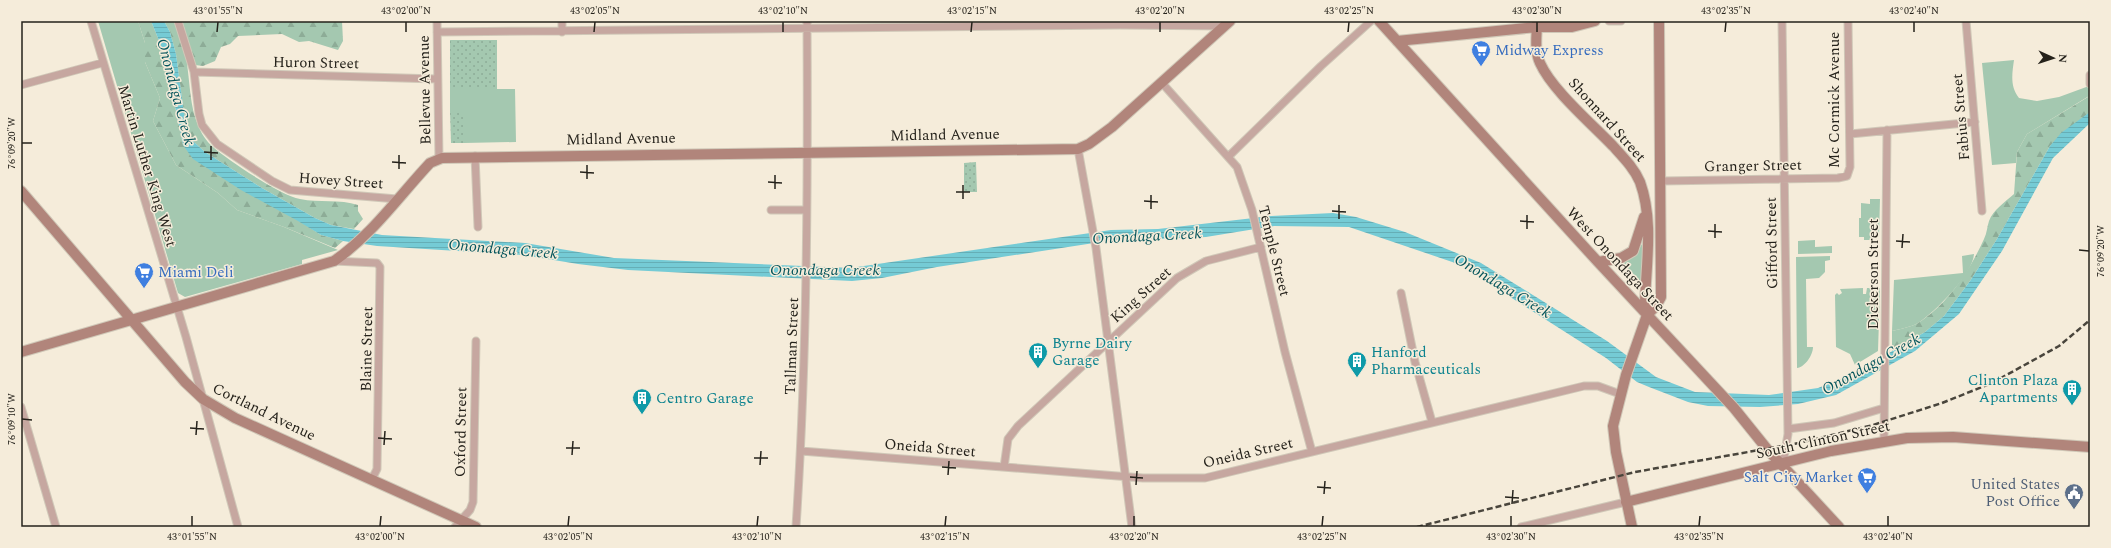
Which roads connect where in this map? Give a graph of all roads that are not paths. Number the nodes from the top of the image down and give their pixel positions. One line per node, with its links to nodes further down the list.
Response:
1 (91, 21): 22 (street, Martin Luther King West)
2 (178, 21): 23 (street)
3 (437, 21): 19 (street, Bellevue Avenue)
4 (562, 21): 20 (street)
5 (807, 21): 18 (street, Tallman Street)
6 (1371, 21): 35 (street)
7 (1379, 21): 21 (street, West Onondaga Street)
8 (1549, 21): 17 (street)
9 (1595, 21): 17 (street)
10 (1609, 21): 11 (street)
11 (1620, 21)
12 (1659, 21): 39 (street)
13 (1782, 21): 38 (street, Gifford Street)
14 (1848, 21): 31 (street, Mc Cormick Avenue)
15 (1966, 21): 29 (street, Fabius Street)
16 (1227, 23): 18 (street); 26 (street, Midland Avenue)
17 (1537, 24): 21 (street); 42 (street, Shonnard Street)
18 (807, 29): 20 (street); 33 (street, Tallman Street)
19 (437, 32): 20 (street); 25 (street, Bellevue Avenue)
20 (562, 32)
21 (1397, 41): 49 (street, West Onondaga Street)
22 (102, 63): 28 (street); 51 (street, Martin Luther King West)
23 (194, 72): 25 (street, Huron Street); 41 (street, Hovey Street)
24 (2090, 75): 27 (street)
25 (437, 79): 36 (street, Bellevue Avenue)
26 (1162, 83): 32 (street, Midland Avenue); 35 (street, Temple Street)
27 (2090, 84)
28 (21, 85)
29 (1975, 122): 30 (street); 45 (street, Fabius Street)
30 (1887, 130): 31 (street); 60 (street, Dickerson Street)
31 (1850, 134): 37 (street, Mc Cormick Avenue)
32 (1078, 148): 33 (street, Midland Avenue); 55 (street)
33 (806, 151): 34 (street, Midland Avenue); 44 (street, Tallman Street)
34 (475, 156): 36 (street, Midland Avenue); 46 (street)
35 (1229, 156): 47 (street, Temple Street)
36 (438, 159): 41 (street, Midland Avenue)
37 (1844, 178): 38 (street, Granger Street)
38 (1784, 179): 39 (street, Granger Street); 62 (street, Gifford Street)
39 (1662, 181): 52 (street)
40 (21, 190): 53 (street, Cortland Avenue)
41 (397, 198): 48 (street, Midland Avenue)
42 (1646, 209): 49 (street); 52 (street, Shonnard Street)
43 (772, 210): 44 (street)
44 (806, 210): 65 (street, Tallman Street)
45 (1982, 211)
46 (478, 227)
47 (1261, 247): 55 (street, King Street); 66 (street, Temple Street)
48 (334, 261): 51 (street, Midland Avenue); 70 (street, Blaine Street)
49 (1598, 262): 52 (street, West Onondaga Street)
50 (1401, 293): 61 (street)
51 (177, 307): 53 (street, Midland Avenue); 58 (street, Martin Luther King West)
52 (1647, 315): 57 (street); 67 (street, West Onondaga Street)
53 (131, 320): 56 (street, Midland Avenue); 58 (street, Cortland Avenue)
54 (476, 341): 72 (street, Oxford Street)
55 (1108, 343): 68 (street, King Street); 69 (street)
56 (21, 352)
57 (1620, 394): 61 (street, Oneida Street); 71 (street)
58 (203, 399): 70 (street, Cortland Avenue); 74 (street, Martin Luther King West)
59 (21, 407): 73 (street)
60 (1884, 408): 62 (street); 63 (street, Dickerson Street)
61 (1432, 422): 66 (street, Oneida Street)
62 (1788, 429): 67 (street, Gifford Street)
63 (1884, 442): 64 (street, South Clinton Street); 67 (street, South Clinton Street)
64 (2090, 447)
65 (801, 451): 68 (street, Oneida Street); 76 (street, Tallman Street)
66 (1312, 452): 69 (street, Oneida Street)
67 (1782, 464): 71 (street, South Clinton Street); 80 (street, West Onondaga Street)
68 (1004, 467): 69 (street, Oneida Street)
69 (1125, 477): 77 (street)
70 (372, 479): 72 (street, Cortland Avenue)
71 (1626, 502): 78 (street, South Clinton Street); 79 (street)
72 (458, 524): 75 (street, Cortland Avenue)
73 (56, 527)
74 (238, 527)
75 (476, 527)
76 (796, 527)
77 (1132, 527)
78 (1521, 527)
79 (1632, 527)
80 (1839, 527)

